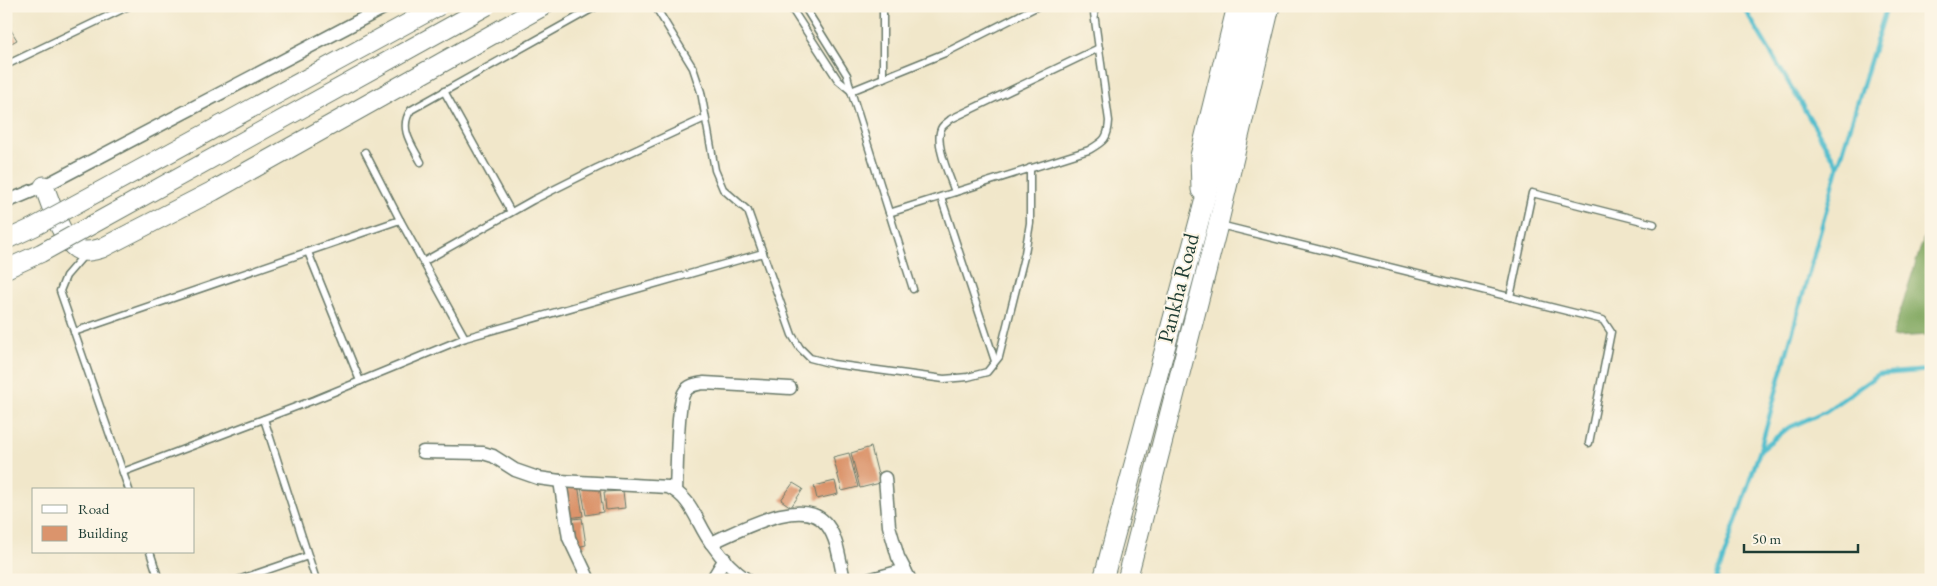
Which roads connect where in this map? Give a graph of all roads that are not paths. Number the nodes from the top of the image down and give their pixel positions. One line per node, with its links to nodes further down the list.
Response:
1 (129, 6): 18 (lane)
2 (387, 6): 26 (street)
3 (439, 6): 36 (main road, bridge)
4 (487, 6): 41 (main road, bridge)
5 (543, 6): 37 (main road)
6 (597, 6): 21 (lane)
7 (655, 6): 22 (lane)
8 (790, 6): 20 (lane)
9 (804, 6): 20 (lane)
10 (883, 6): 19 (lane)
11 (1038, 6): 16 (lane)
12 (1093, 6): 17 (lane)
13 (1237, 6): 31 (main road)
14 (1253, 6): 31 (main road, Pankha Road)
15 (1270, 6): 35 (main road, Pankha Road)
16 (1030, 8): 19 (lane)
17 (1098, 48): 25 (lane); 27 (lane)
18 (6, 65)
19 (884, 78): 20 (lane)
20 (851, 91): 32 (lane)
21 (444, 92): 24 (lane); 30 (lane)
22 (705, 118): 30 (lane); 39 (lane)
23 (365, 152): 33 (lane)
24 (422, 162)
25 (1030, 168): 27 (lane); 46 (lane)
26 (44, 186): 29 (street); 37 (main road)
27 (954, 192): 28 (lane)
28 (941, 197): 32 (lane); 46 (lane)
29 (6, 202)
30 (511, 212): 40 (lane)
31 (1201, 212): 70 (main road, Pankha Road)
32 (889, 213): 42 (lane)
33 (400, 220): 38 (lane); 40 (lane)
34 (1654, 224): 43 (lane)
35 (1218, 225): 43 (lane); 71 (main road, Pankha Road)
36 (6, 240)
37 (87, 252): 44 (lane)
38 (308, 252): 44 (lane); 47 (lane)
39 (763, 253): 45 (lane); 46 (lane)
40 (423, 262): 45 (lane)
41 (6, 269)
42 (913, 289)
43 (1510, 297): 50 (lane)
44 (74, 332): 52 (lane)
45 (465, 338): 47 (lane)
46 (995, 361)
47 (360, 381): 49 (lane)
48 (790, 388): 56 (street)
49 (264, 419): 52 (lane); 59 (lane)
50 (1589, 443)
51 (423, 452): 54 (street)
52 (123, 472): 55 (lane)
53 (885, 478): 61 (street)
54 (560, 481): 56 (street); 65 (street)
55 (128, 488)
56 (676, 491): 57 (street)
57 (711, 544): 60 (street); 68 (street)
58 (151, 554): 62 (lane)
59 (308, 556): 63 (lane); 64 (lane)
60 (725, 559): 66 (street); 67 (street)
61 (908, 575): 69 (street)
62 (159, 580)
63 (238, 580)
64 (316, 580)
65 (589, 580)
66 (712, 580)
67 (747, 580)
68 (844, 580)
69 (868, 580)
70 (1103, 580)
71 (1127, 580)

